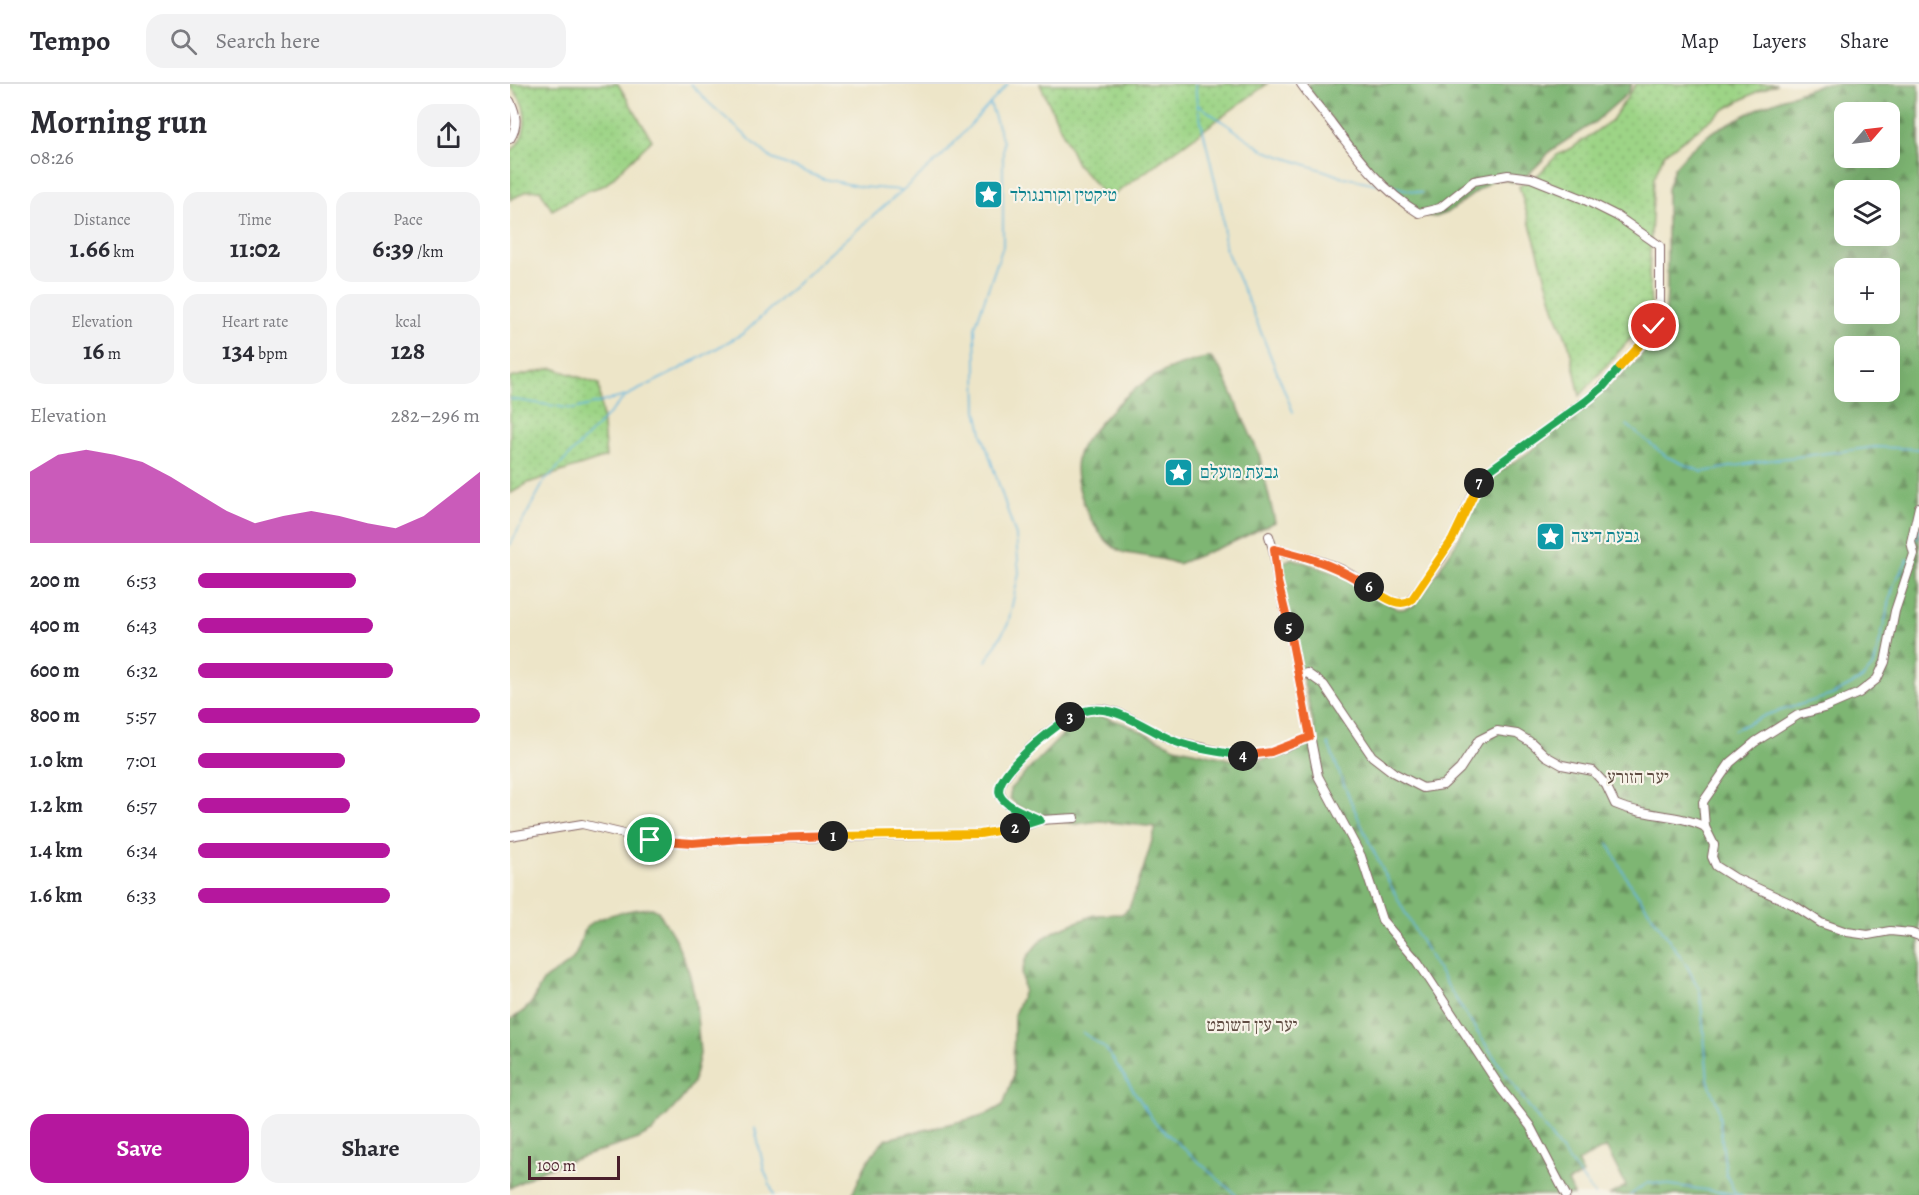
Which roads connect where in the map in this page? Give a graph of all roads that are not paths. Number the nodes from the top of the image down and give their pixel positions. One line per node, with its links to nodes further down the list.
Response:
1 (1301, 84): 6 (street)
2 (510, 102): 3 (street)
3 (510, 139)
4 (1919, 507): 11 (street)
5 (1269, 536): 6 (street)
6 (1274, 549): 7 (street)
7 (1299, 680): 8 (street); 11 (street)
8 (1310, 737): 10 (street); 14 (street)
9 (1075, 818): 10 (street)
10 (1040, 820): 12 (street)
11 (1705, 827): 13 (street)
12 (510, 836)
13 (1919, 936)
14 (1566, 1195)

